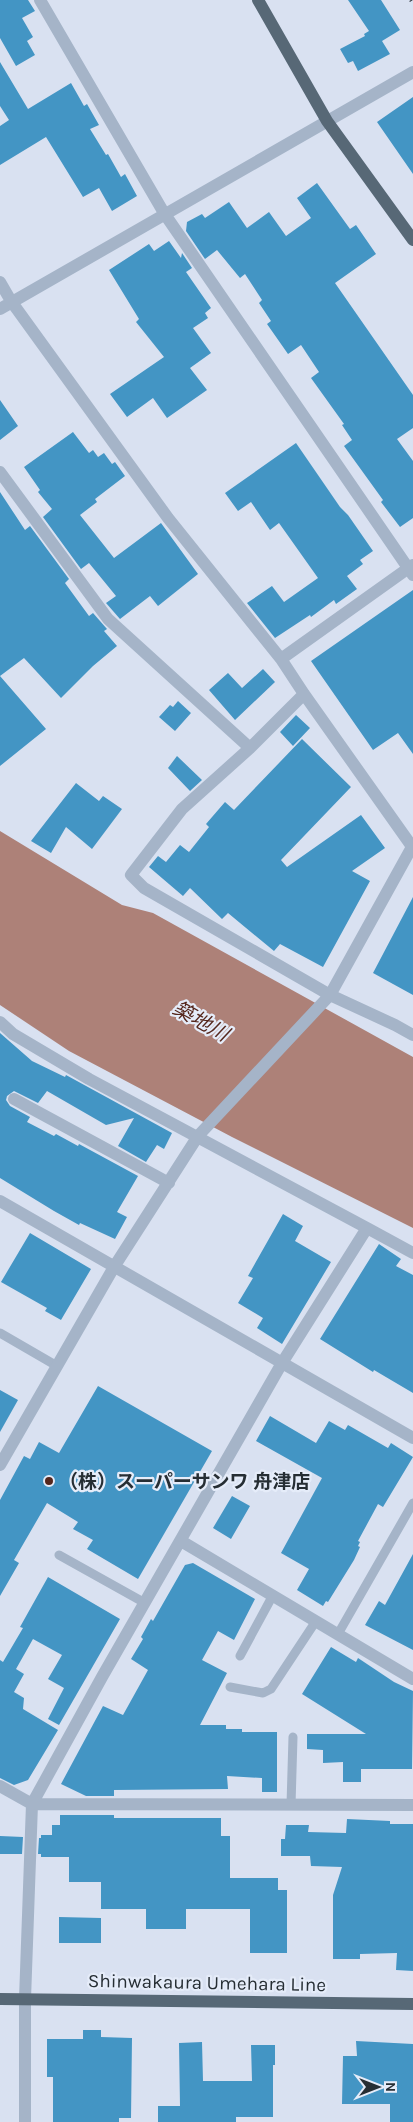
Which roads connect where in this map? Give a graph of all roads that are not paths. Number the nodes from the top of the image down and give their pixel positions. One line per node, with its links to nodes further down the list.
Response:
1 (40, 0): 5 (street)
2 (258, 0): 4 (main road)
3 (413, 72): 4 (street)
4 (327, 121): 5 (street); 6 (main road)
5 (164, 213): 8 (street); 11 (street)
6 (413, 240)
7 (0, 282): 8 (street)
8 (12, 301): 9 (street); 12 (street)
9 (0, 309)
10 (0, 472): 14 (street)
11 (411, 569): 12 (street)
12 (281, 659): 13 (street)
13 (304, 694): 14 (street); 15 (street)
14 (250, 748): 16 (street)
15 (413, 847): 16 (street)
16 (326, 998): 18 (street); 20 (street)
17 (0, 1022): 20 (street)
18 (413, 1035)
19 (14, 1098): 21 (street)
20 (202, 1132): 21 (street); 23 (street)
21 (169, 1183): 25 (street)
22 (0, 1201): 25 (street)
23 (367, 1228): 24 (street); 27 (street)
24 (413, 1253)
25 (114, 1267): 27 (street); 28 (street)
26 (0, 1333): 28 (lane)
27 (282, 1363): 29 (street); 32 (street)
28 (57, 1366): 30 (street)
29 (413, 1438)
30 (0, 1464)
31 (413, 1502): 37 (lane)
32 (181, 1541): 34 (street); 35 (street)
33 (59, 1555): 35 (lane)
34 (273, 1595): 36 (street); 38 (lane)
35 (145, 1604): 43 (street)
36 (316, 1621): 37 (street); 40 (lane)
37 (338, 1634): 39 (street)
38 (240, 1656)
39 (413, 1679)
40 (230, 1687)
41 (294, 1737): 44 (lane)
42 (0, 1786): 43 (street)
43 (32, 1804): 44 (street); 47 (street)
44 (291, 1805): 45 (street)
45 (413, 1805)
46 (0, 1999): 47 (main road, Shinwakaura Umehara Line)
47 (25, 1999): 48 (main road, Shinwakaura Umehara Line); 49 (street)
48 (413, 2004)
49 (25, 2122)

